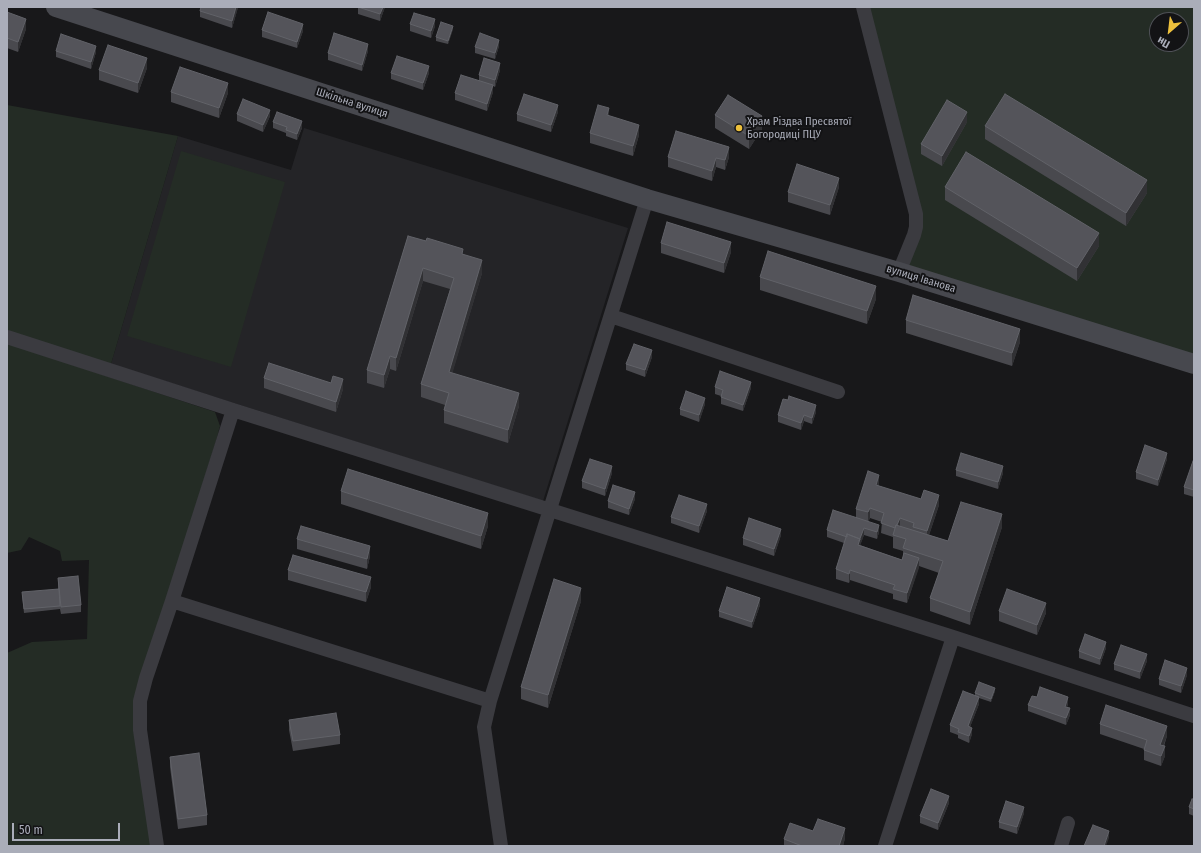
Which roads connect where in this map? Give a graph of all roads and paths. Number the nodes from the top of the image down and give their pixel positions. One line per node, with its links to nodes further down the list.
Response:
1 (56, 7): 3 (street, Шкільна вулиця)
2 (863, 7): 4 (street)
3 (647, 199): 4 (street, вулиця Іванова); 5 (street)
4 (900, 272): 7 (street, вулиця Іванова)
5 (611, 316): 8 (street); 10 (street)
6 (7, 337): 9 (street)
7 (1194, 364)
8 (838, 392)
9 (233, 410): 10 (street); 11 (street)
10 (550, 510): 12 (street); 13 (street)
11 (172, 601): 13 (street); 16 (street)
12 (953, 637): 14 (street); 18 (street)
13 (490, 701): 17 (street)
14 (1194, 716)
15 (1068, 823): 19 (street)
16 (157, 846)
17 (501, 846)
18 (885, 846)
19 (1061, 846)

